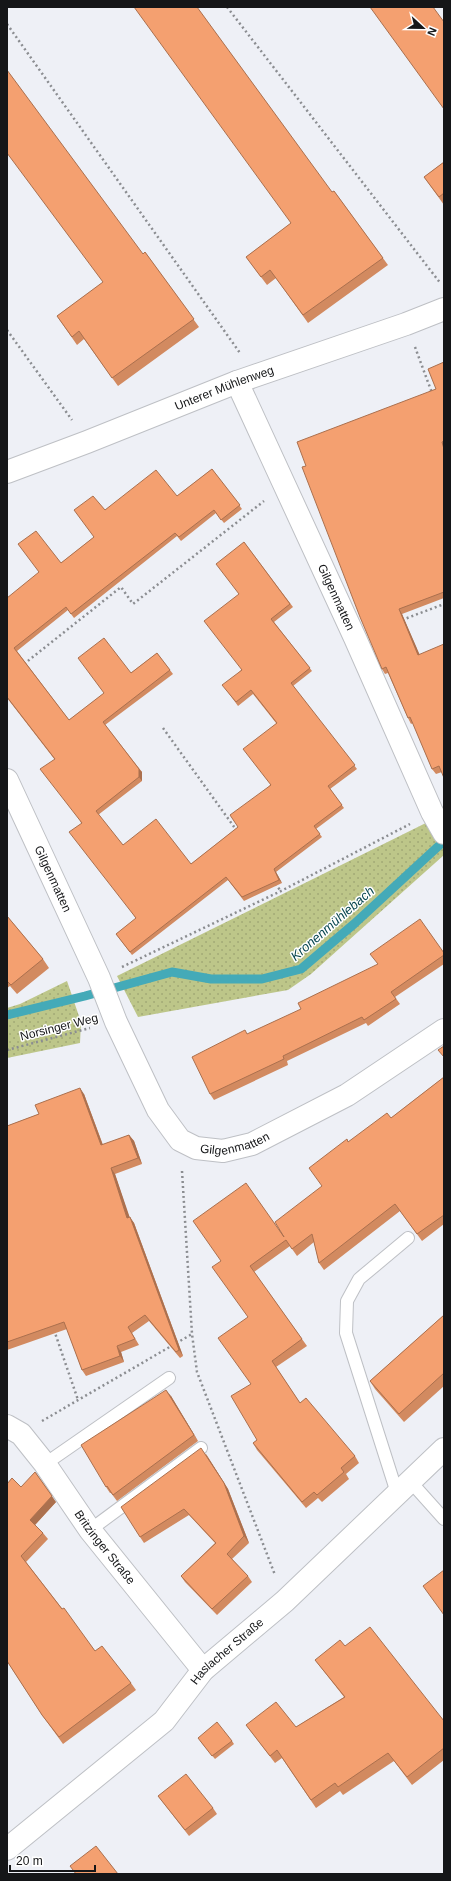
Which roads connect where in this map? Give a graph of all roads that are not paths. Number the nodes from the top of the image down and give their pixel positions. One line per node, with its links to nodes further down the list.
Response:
1 (444, 309): 2 (street, Unterer Mühlenweg)
2 (247, 379): 3 (street, Unterer Mühlenweg); 5 (street, Gilgenmatten)
3 (7, 472)
4 (7, 780): 6 (street, Gilgenmatten)
5 (444, 833)
6 (444, 1030)
7 (408, 1238): 13 (lane)
8 (169, 1378): 12 (lane)
9 (14, 1430): 12 (street, Britzinger Straße)
10 (201, 1448): 15 (lane)
11 (444, 1450): 13 (street, Haslacher Straße)
12 (45, 1464): 15 (street, Britzinger Straße)
13 (403, 1487): 14 (lane); 16 (street, Haslacher Straße)
14 (444, 1519)
15 (90, 1530): 16 (street, Britzinger Straße)
16 (203, 1670): 17 (street, Haslacher Straße)
17 (7, 1849)

